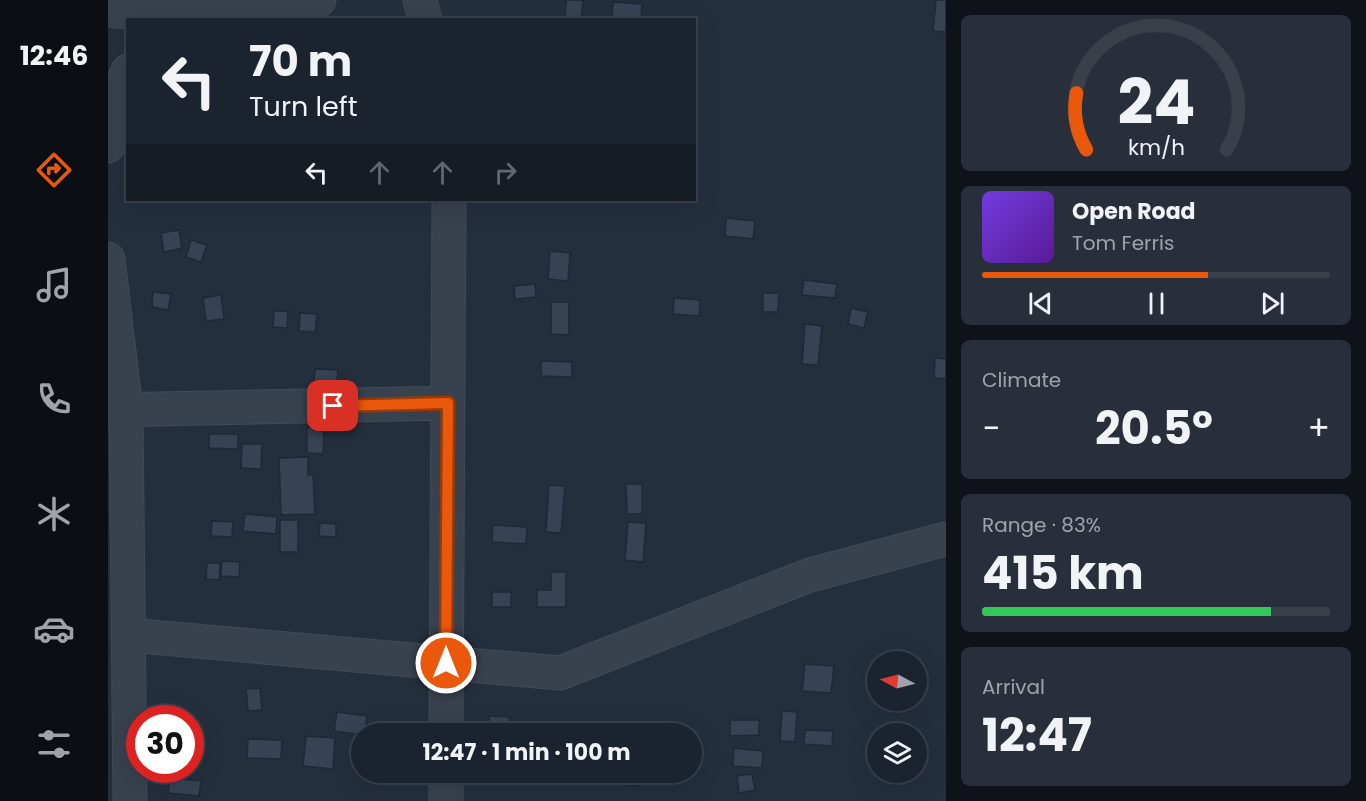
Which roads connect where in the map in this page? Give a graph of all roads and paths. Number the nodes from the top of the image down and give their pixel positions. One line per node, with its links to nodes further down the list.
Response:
1 (319, 0): 4 (street)
2 (420, 0): 5 (street)
3 (108, 10): 4 (street)
4 (151, 17)
5 (424, 18)
6 (126, 75): 7 (street)
7 (108, 146)
8 (449, 201): 10 (street)
9 (108, 259): 11 (street)
10 (448, 403): 11 (street); 14 (street)
11 (117, 410): 13 (street)
12 (946, 539): 14 (street)
13 (128, 635): 14 (street); 17 (street)
14 (446, 663): 15 (street)
15 (446, 723)
16 (446, 783): 18 (street)
17 (130, 801)
18 (446, 801)

